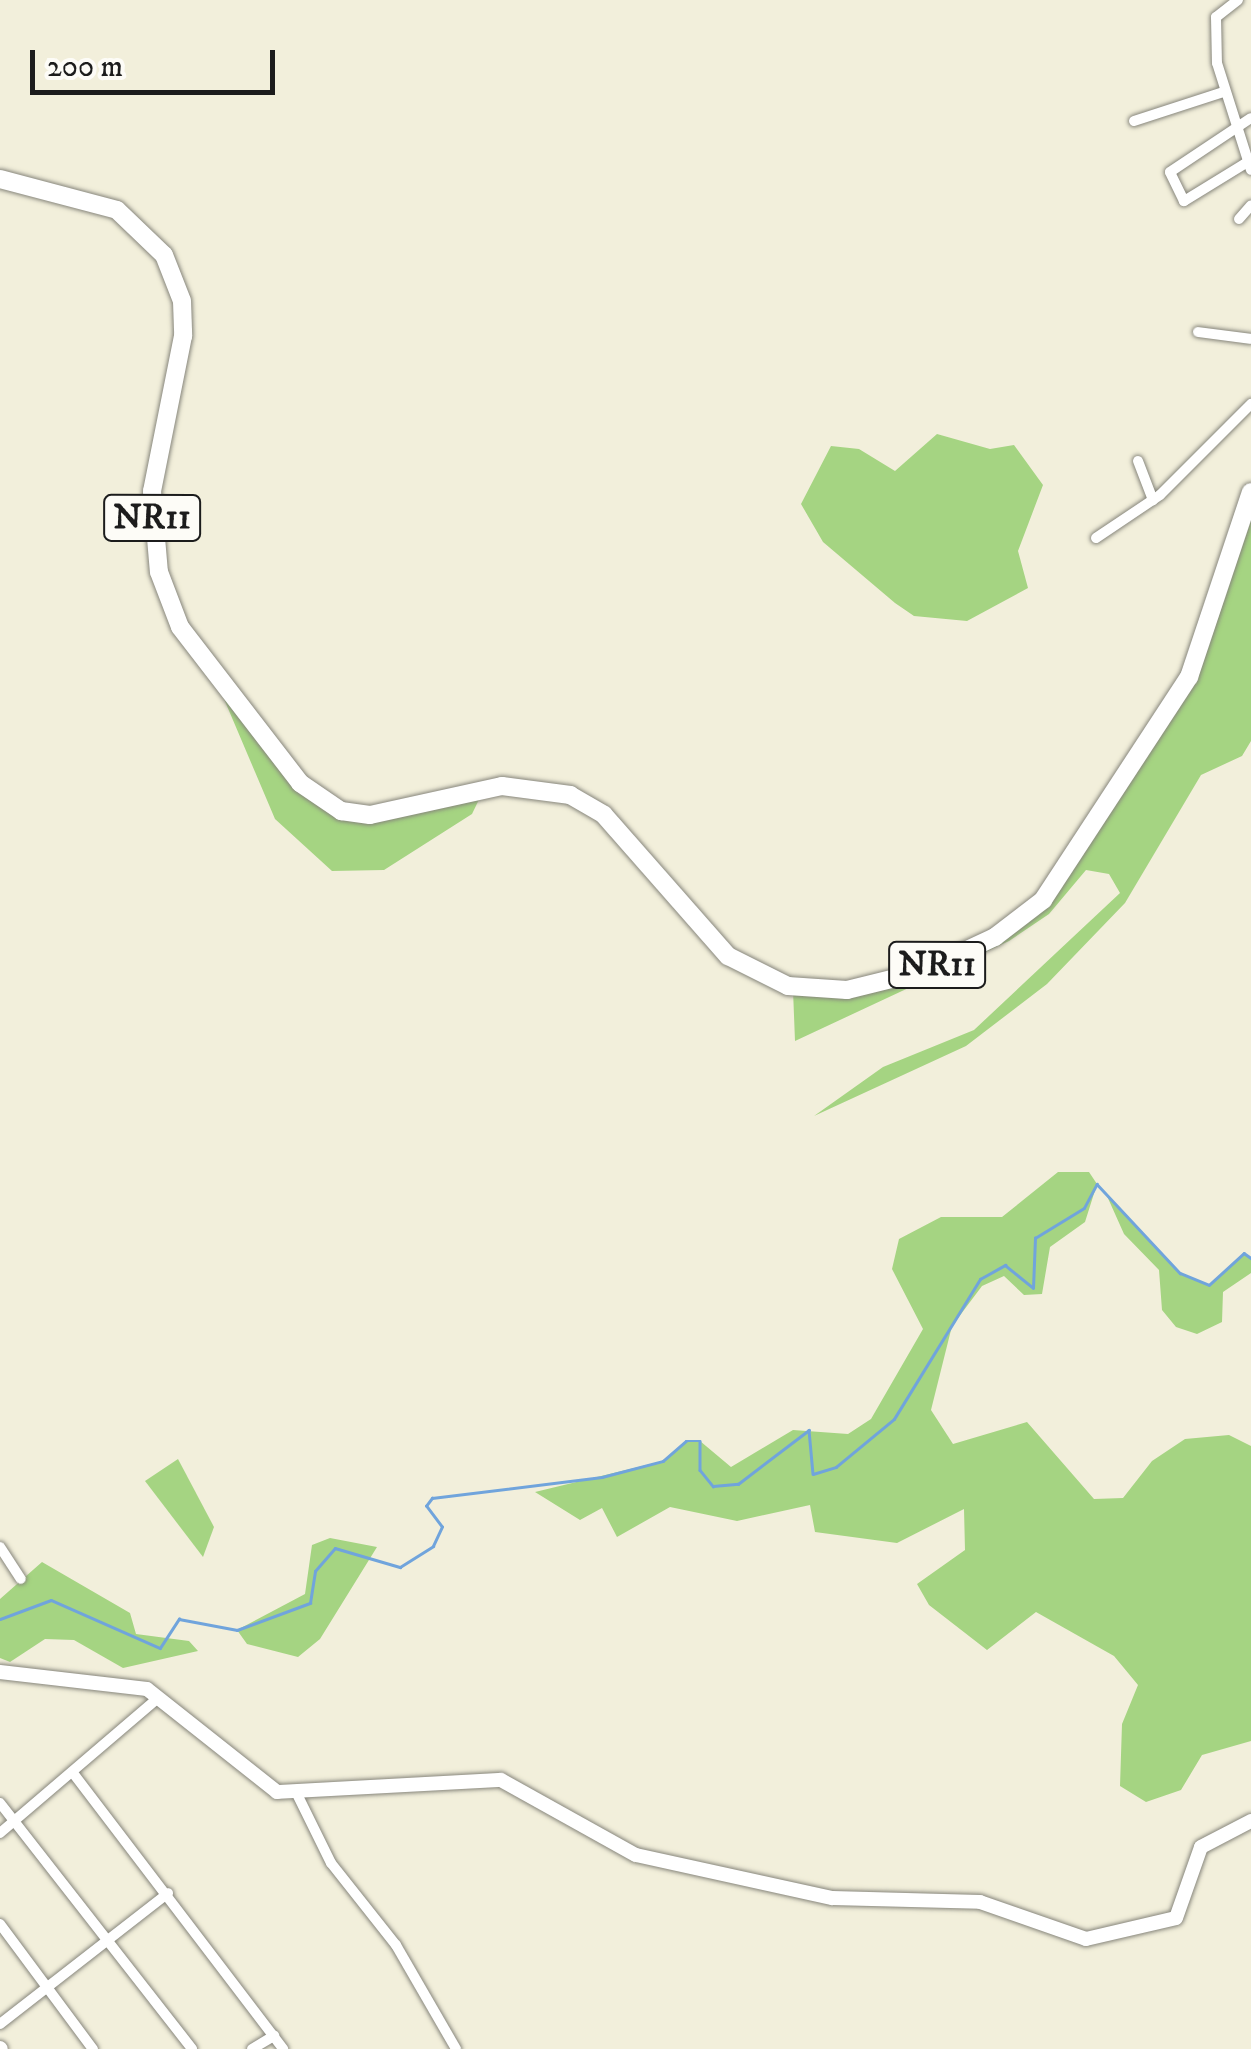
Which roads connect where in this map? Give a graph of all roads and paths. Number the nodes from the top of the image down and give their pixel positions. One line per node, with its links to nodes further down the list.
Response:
1 (1238, 0): 2 (street); 3 (street)
2 (1251, 11)
3 (1223, 92): 5 (street); 6 (street)
4 (1251, 118): 6 (street)
5 (1134, 121)
6 (1236, 131): 7 (street); 7 (street)
7 (1249, 166)
8 (0, 179): 15 (highway, NR11)
9 (1251, 205): 10 (street)
10 (1240, 220)
11 (1198, 332): 12 (street)
12 (1251, 339)
13 (1251, 404): 16 (street)
14 (1138, 460): 16 (street)
15 (1251, 492)
16 (1153, 500): 17 (street)
17 (1096, 538)
18 (0, 1547): 19 (street)
19 (22, 1578)
20 (0, 1672): 21 (street)
21 (158, 1698): 22 (street); 23 (street)
22 (73, 1773): 25 (street); 28 (street)
23 (298, 1796): 26 (street); 38 (street)
24 (0, 1803): 25 (street)
25 (16, 1818): 27 (street); 30 (street)
26 (1251, 1821)
27 (0, 1832)
28 (168, 1893): 30 (street); 33 (street)
29 (0, 1924): 31 (street)
30 (107, 1940): 31 (street); 35 (street)
31 (48, 1987): 32 (street); 34 (street)
32 (0, 2024)
33 (274, 2036): 36 (street); 37 (street)
34 (93, 2049)
35 (192, 2049)
36 (252, 2049)
37 (283, 2049)
38 (456, 2049)

